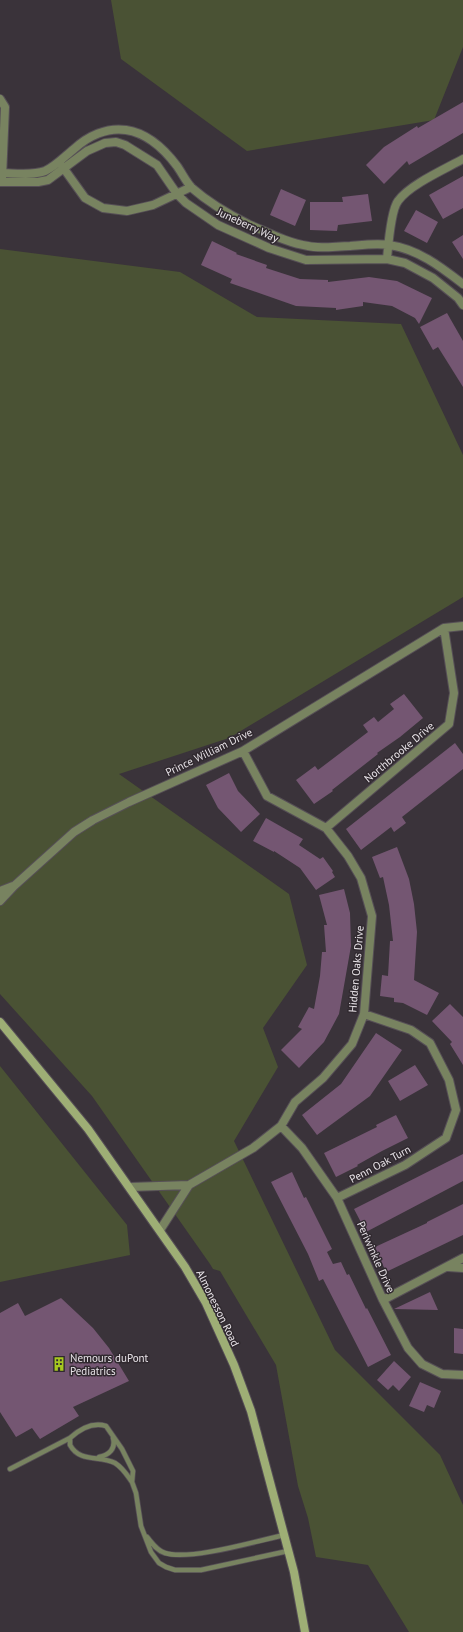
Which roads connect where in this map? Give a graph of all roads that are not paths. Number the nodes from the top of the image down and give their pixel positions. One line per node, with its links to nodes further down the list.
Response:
1 (0, 99): 4 (street)
2 (463, 159): 9 (street)
3 (62, 165): 4 (street, Juneberry Way); 5 (street, Juneberry Way); 6 (street); 6 (street, Juneberry Way)
4 (1, 178)
5 (191, 187): 6 (street); 7 (street, Juneberry Way)
6 (177, 194): 8 (street, Juneberry Way)
7 (248, 224): 8 (street); 10 (street, Juneberry Way)
8 (242, 236): 12 (street, Juneberry Way)
9 (388, 245): 10 (street, Juneberry Way); 11 (street); 13 (street, Juneberry Way)
10 (308, 247): 12 (street)
11 (387, 259): 12 (street, Juneberry Way); 14 (street, Juneberry Way)
12 (306, 260)
13 (463, 284)
14 (462, 299)
15 (463, 626): 16 (street, Prince William Drive)
16 (444, 628): 17 (street, Prince William Drive); 18 (street, Northbrooke Drive)
17 (243, 751): 18 (street, Hidden Oaks Drive); 19 (street, Prince William Drive)
18 (326, 828): 22 (street, Hidden Oaks Drive)
19 (14, 886): 20 (street, Prince William Drive); 21 (street, Prince William Drive)
20 (0, 891)
21 (0, 901)
22 (364, 1014): 24 (street, Hidden Oaks Drive); 27 (street, Penn Oak Turn)
23 (0, 1022): 26 (main road, Almonesson Road)
24 (281, 1126): 25 (street, Hidden Oaks Drive); 27 (street, Periwinkle Drive)
25 (189, 1185): 26 (street, Hidden Oaks Drive); 28 (street, Hidden Oaks Drive)
26 (130, 1188): 28 (main road, Almonesson Road)
27 (337, 1198): 32 (street, Periwinkle Drive)
28 (160, 1230): 40 (main road, Almonesson Road)
29 (463, 1258): 30 (street)
30 (447, 1267): 31 (street); 32 (street)
31 (463, 1268)
32 (383, 1300): 33 (street, Periwinkle Drive)
33 (463, 1375)
34 (112, 1432): 35 (lane); 36 (lane); 38 (lane)
35 (70, 1438): 36 (lane); 37 (lane)
36 (93, 1459): 38 (lane)
37 (10, 1469)
38 (132, 1482): 39 (lane)
39 (143, 1532): 40 (lane); 41 (lane)
40 (284, 1535): 41 (main road, Almonesson Road)
41 (288, 1551): 42 (main road, Almonesson Road)
42 (305, 1632)

